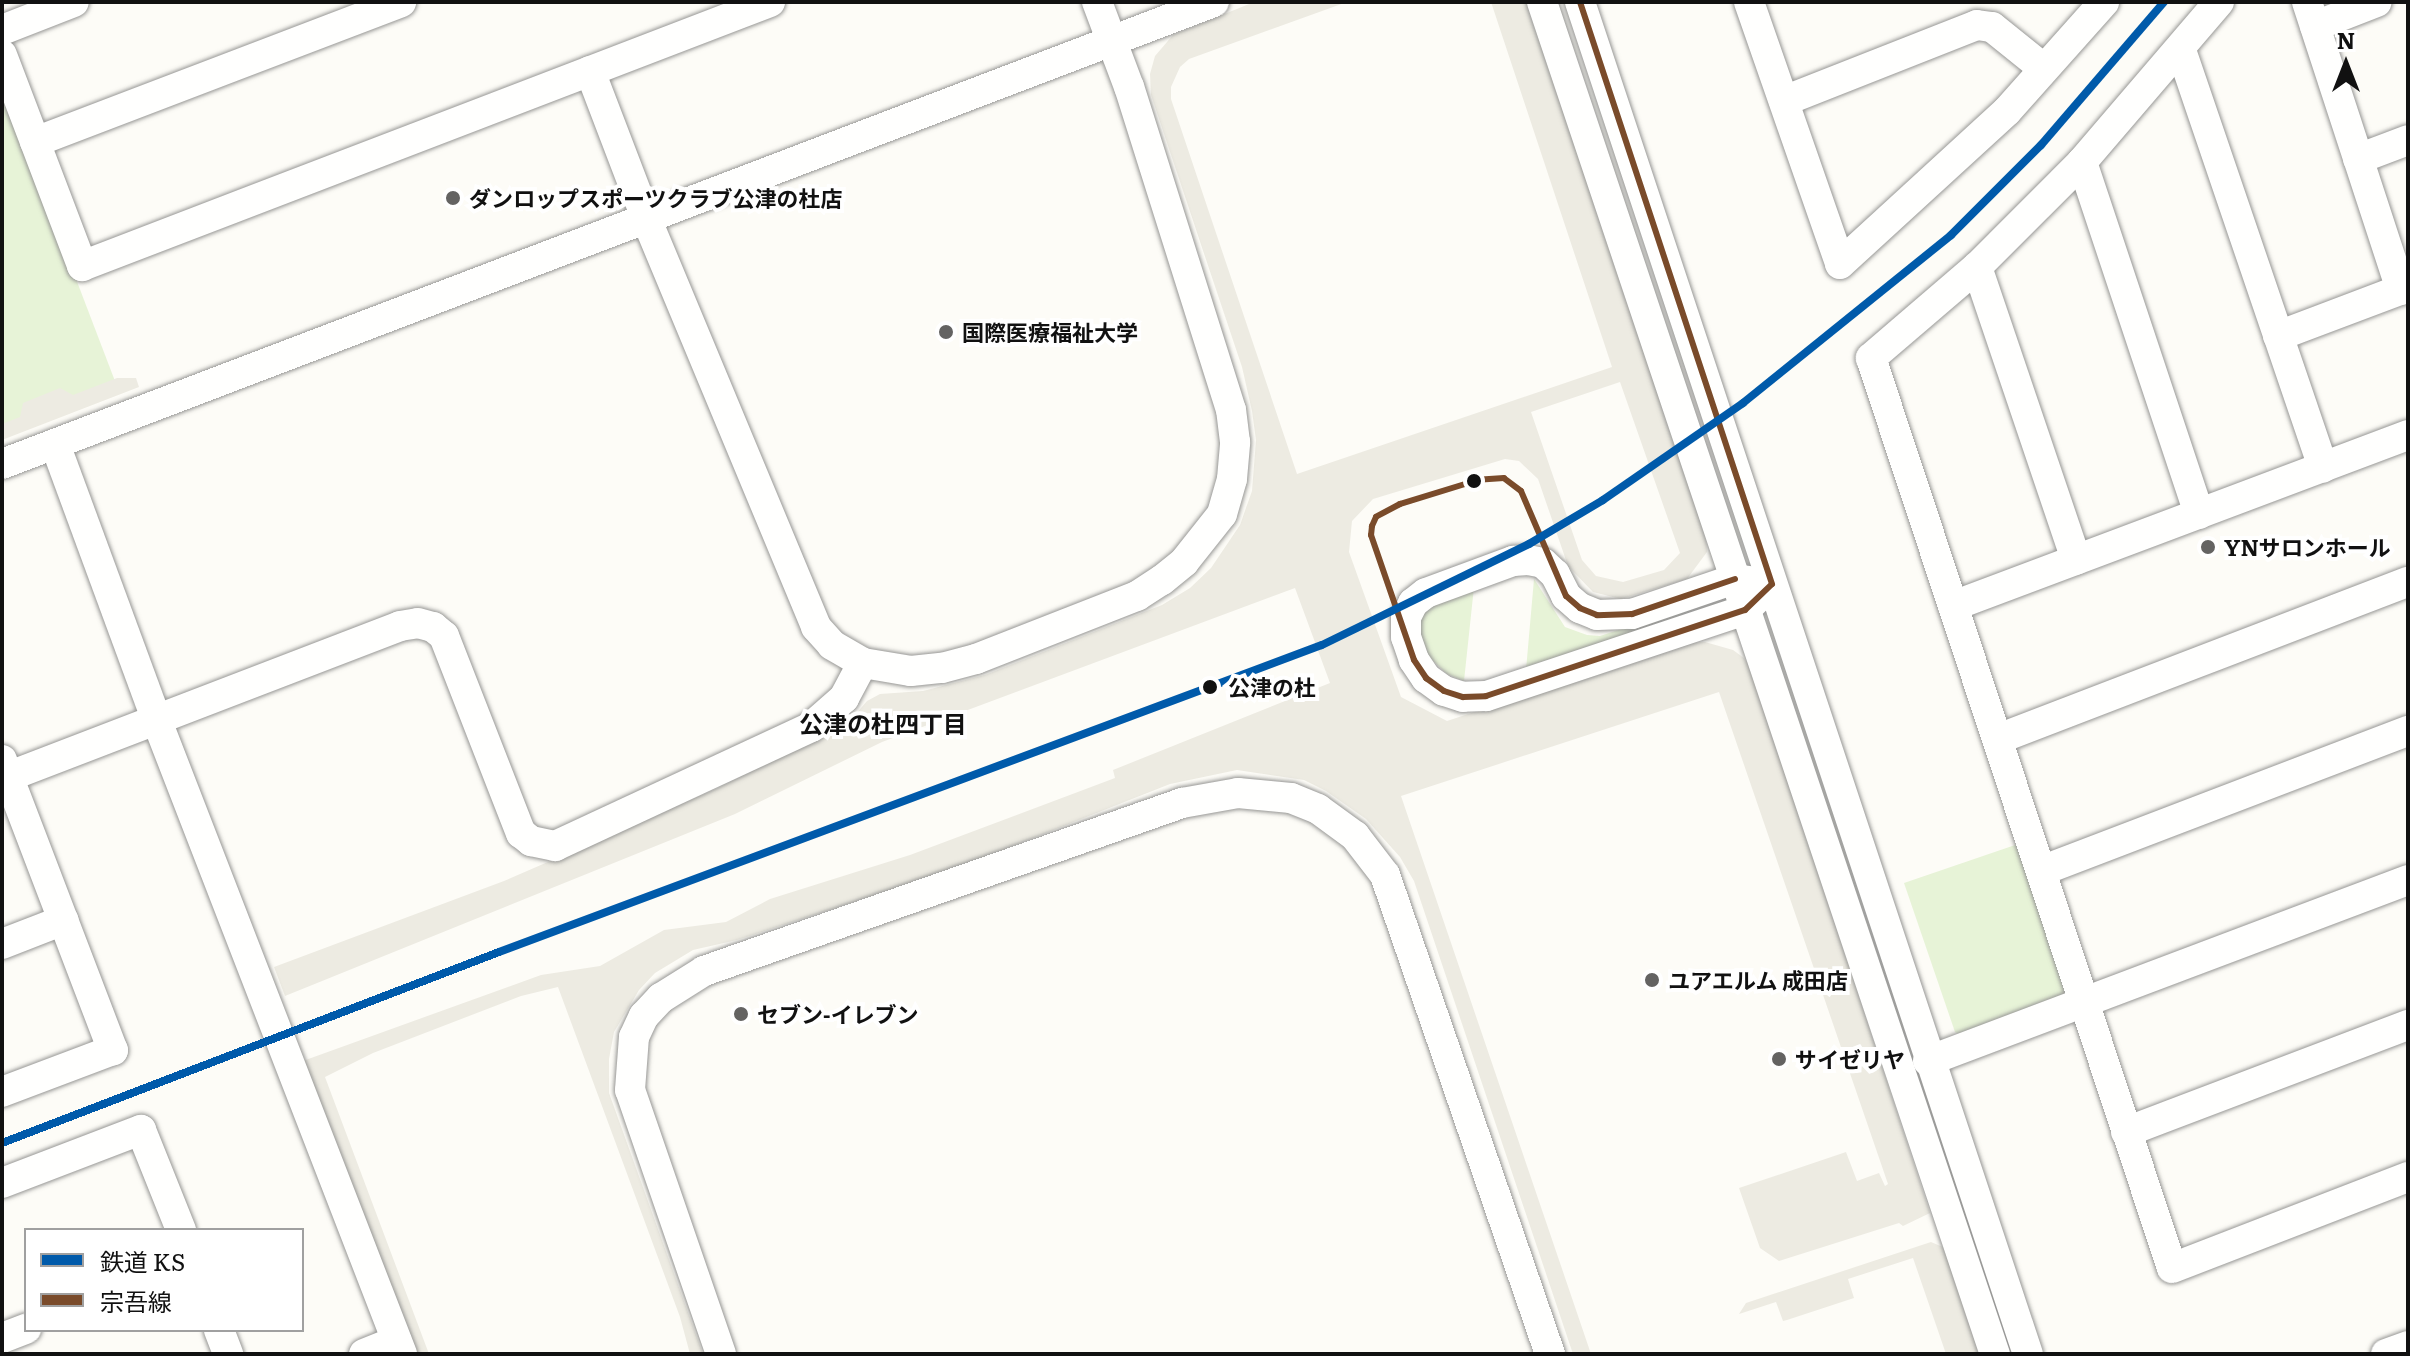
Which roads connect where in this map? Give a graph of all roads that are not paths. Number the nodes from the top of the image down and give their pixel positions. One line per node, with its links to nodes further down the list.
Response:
1 (74, 2): 13 (street)
2 (401, 2): 21 (street)
3 (1097, 2): 14 (street)
4 (1214, 2): 14 (street)
5 (1542, 2): 34 (street)
6 (1580, 2): 36 (street)
7 (1749, 2): 19 (street)
8 (2104, 2): 17 (street)
9 (2219, 2): 15 (street)
10 (2377, 2): 12 (street)
11 (762, 3): 18 (street)
12 (2311, 14): 22 (street)
13 (2, 30)
14 (1112, 40): 24 (street); 39 (street)
15 (2181, 50): 23 (street); 27 (street)
16 (2, 55): 21 (street)
17 (2043, 68): 19 (street); 19 (street)
18 (590, 71): 21 (street); 24 (street)
19 (1784, 101)
20 (2408, 140): 22 (street)
21 (35, 142)
22 (2358, 159): 26 (street)
23 (2082, 162): 25 (street); 32 (street)
24 (646, 218): 29 (street); 39 (street)
25 (1977, 267): 33 (street); 37 (street)
26 (2405, 289): 27 (street)
27 (2278, 336): 31 (street)
28 (2408, 435): 31 (street)
29 (55, 444): 30 (street); 40 (street)
30 (2, 464)
31 (2323, 467): 32 (street)
32 (2199, 514): 33 (street)
33 (2076, 560): 37 (street)
34 (1735, 579): 36 (street); 38 (street); 38 (street)
35 (2408, 582): 42 (street)
36 (1772, 584): 38 (street); 50 (street)
37 (1953, 606): 42 (street)
38 (1745, 610): 65 (street)
39 (863, 663): 40 (street)
40 (157, 721): 43 (street); 60 (street)
41 (2408, 731): 44 (street)
42 (1998, 739): 44 (street)
43 (4, 772): 46 (street)
44 (2041, 871): 48 (street)
45 (2408, 880): 48 (street)
46 (64, 920): 47 (street); 51 (street)
47 (2, 944)
48 (2085, 1001): 50 (street); 52 (street)
49 (2408, 1025): 52 (street)
50 (1928, 1061): 66 (street)
51 (2, 1092)
52 (2126, 1132): 53 (street)
53 (2408, 1177)
54 (2, 1183): 55 (street)
55 (180, 1228)
56 (24, 1330): 58 (street)
57 (220, 1332): 61 (street)
58 (2, 1338)
59 (2408, 1346): 67 (street)
60 (400, 1348): 62 (street)
61 (228, 1354)
62 (364, 1354)
63 (721, 1354): 64 (street)
64 (1550, 1354)
65 (1995, 1354)
66 (2028, 1354)
67 (2386, 1354)

